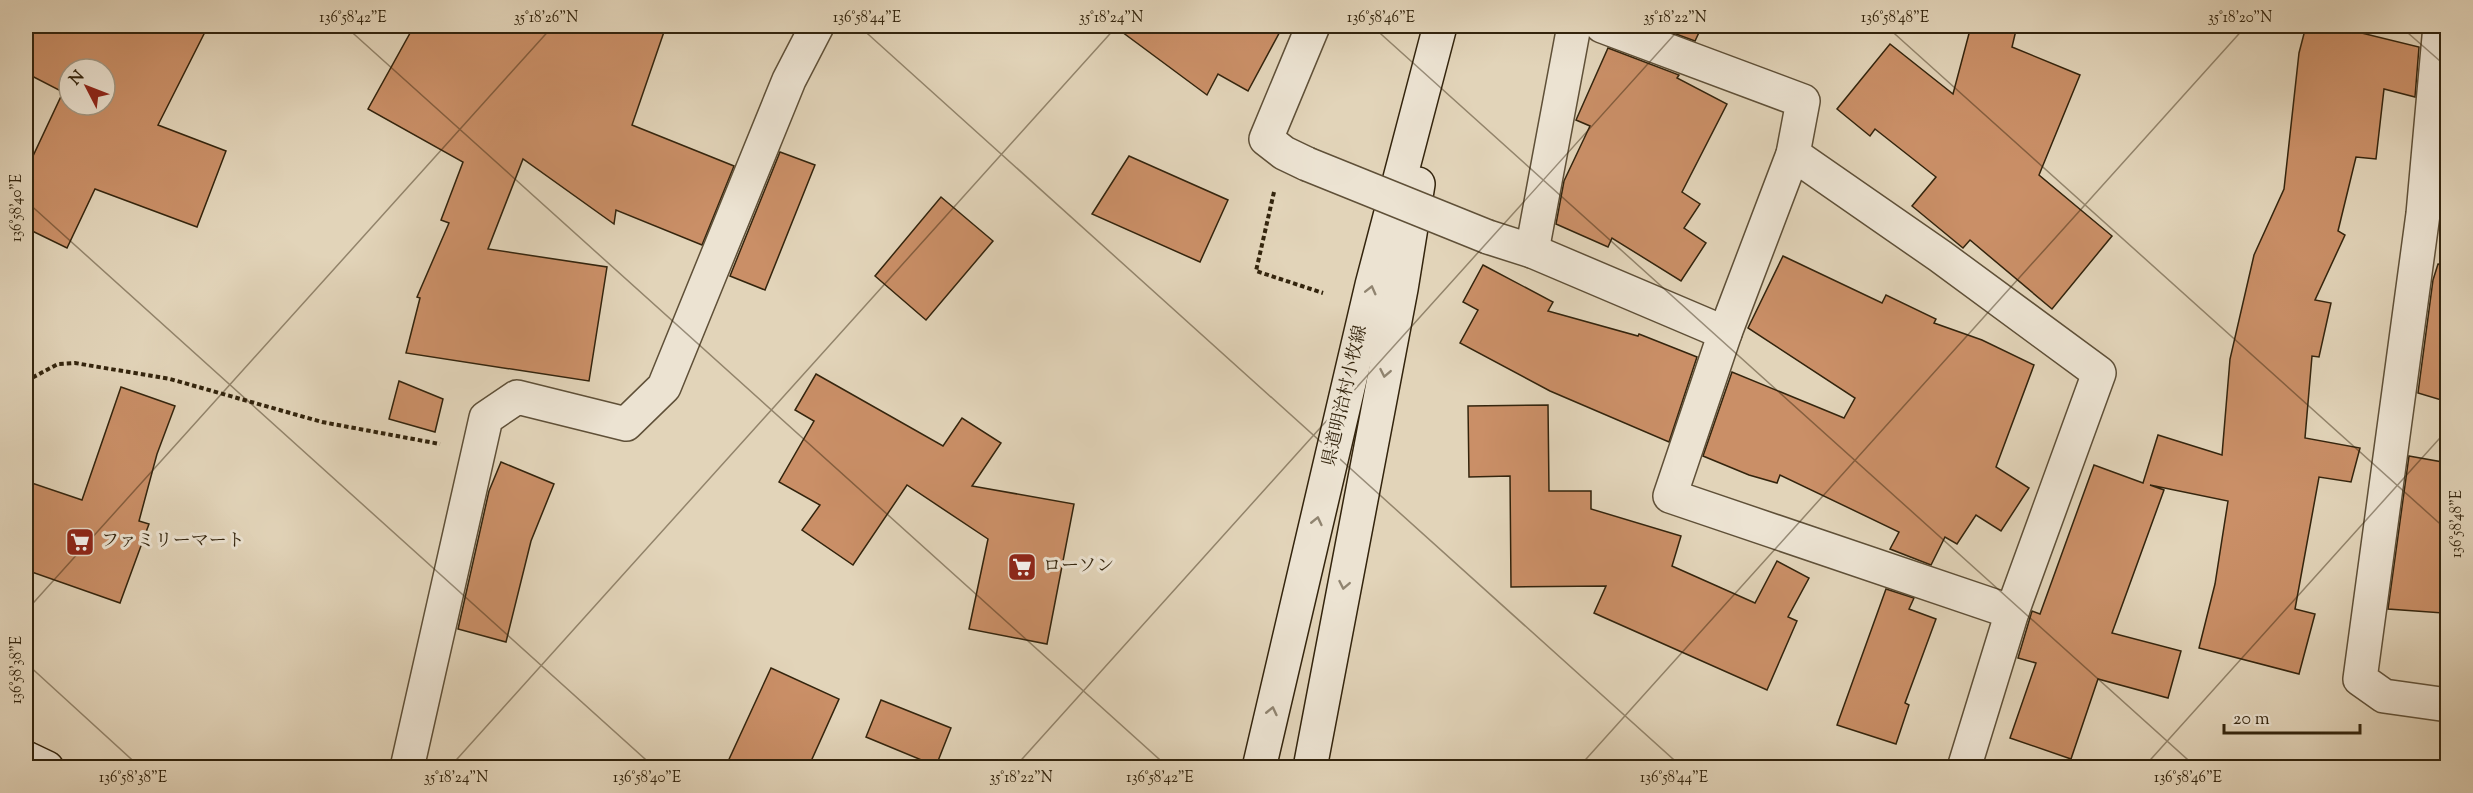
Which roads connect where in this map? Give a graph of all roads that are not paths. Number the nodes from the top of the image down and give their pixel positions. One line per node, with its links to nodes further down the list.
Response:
1 (817, 26): 15 (street)
2 (1313, 26): 9 (street, bridge)
3 (1441, 26): 16 (street, 県道明治村小牧線, one-way to 3); 17 (street, 県道明治村小牧線, one-way to 17)
4 (1574, 26): 9 (street)
5 (1602, 26): 7 (street)
6 (2440, 26): 8 (street)
7 (1793, 154): 10 (street); 11 (street)
8 (2435, 218): 12 (street)
9 (1532, 252): 10 (street)
10 (1725, 333): 11 (street)
11 (2012, 612): 18 (street)
12 (2448, 705)
13 (26, 758): 14 (street)
14 (46, 768)
15 (408, 768)
16 (1258, 768)
17 (1310, 768)
18 (1964, 768)

